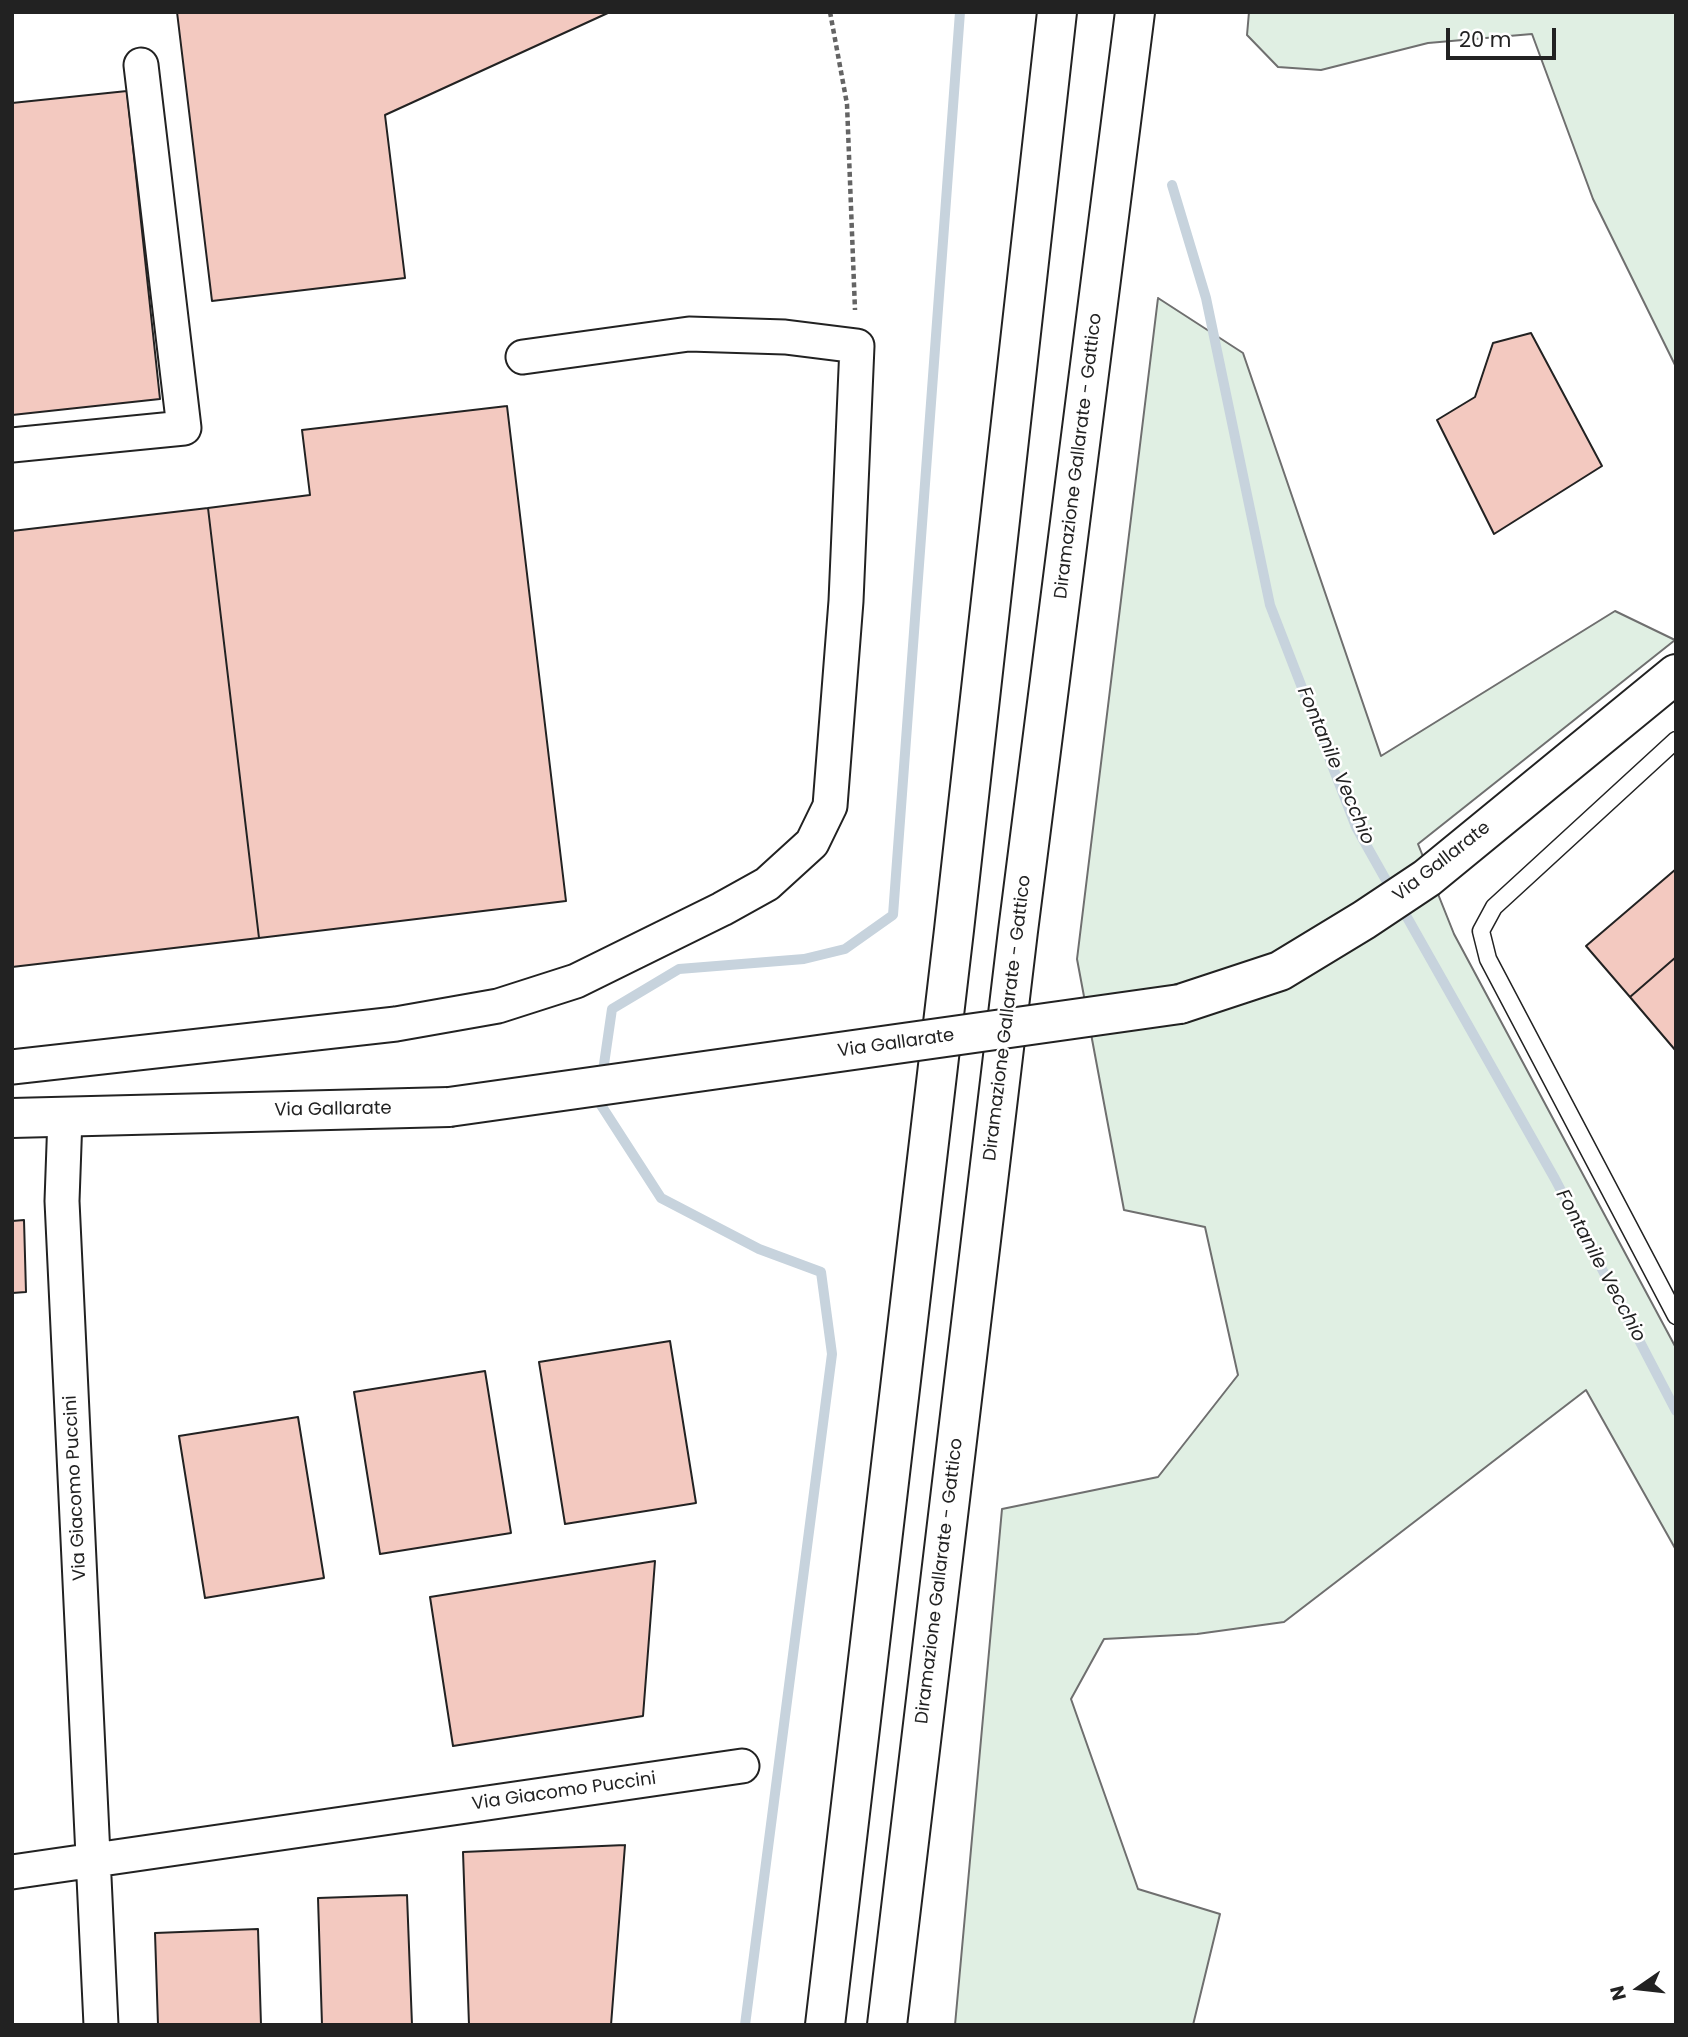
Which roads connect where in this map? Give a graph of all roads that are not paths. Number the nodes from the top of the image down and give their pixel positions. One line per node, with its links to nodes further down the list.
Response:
1 (1057, 12): 16 (main road)
2 (1135, 12): 17 (main road, Diramazione Gallarate - Gattico)
3 (141, 65): 5 (street)
4 (523, 357): 8 (street)
5 (12, 445)
6 (1676, 674): 9 (main road, Via Gallarate, bridge)
7 (1676, 740): 11 (lane)
8 (12, 1067)
9 (65, 1117): 10 (main road, Via Gallarate); 13 (street, Via Giacomo Puccini)
10 (12, 1118)
11 (1676, 1316)
12 (742, 1766): 13 (street, Via Giacomo Puccini)
13 (96, 1859): 14 (street, Via Giacomo Puccini); 15 (street, Via Giacomo Puccini)
14 (12, 1872)
15 (101, 2025)
16 (825, 2025)
17 (887, 2025)

